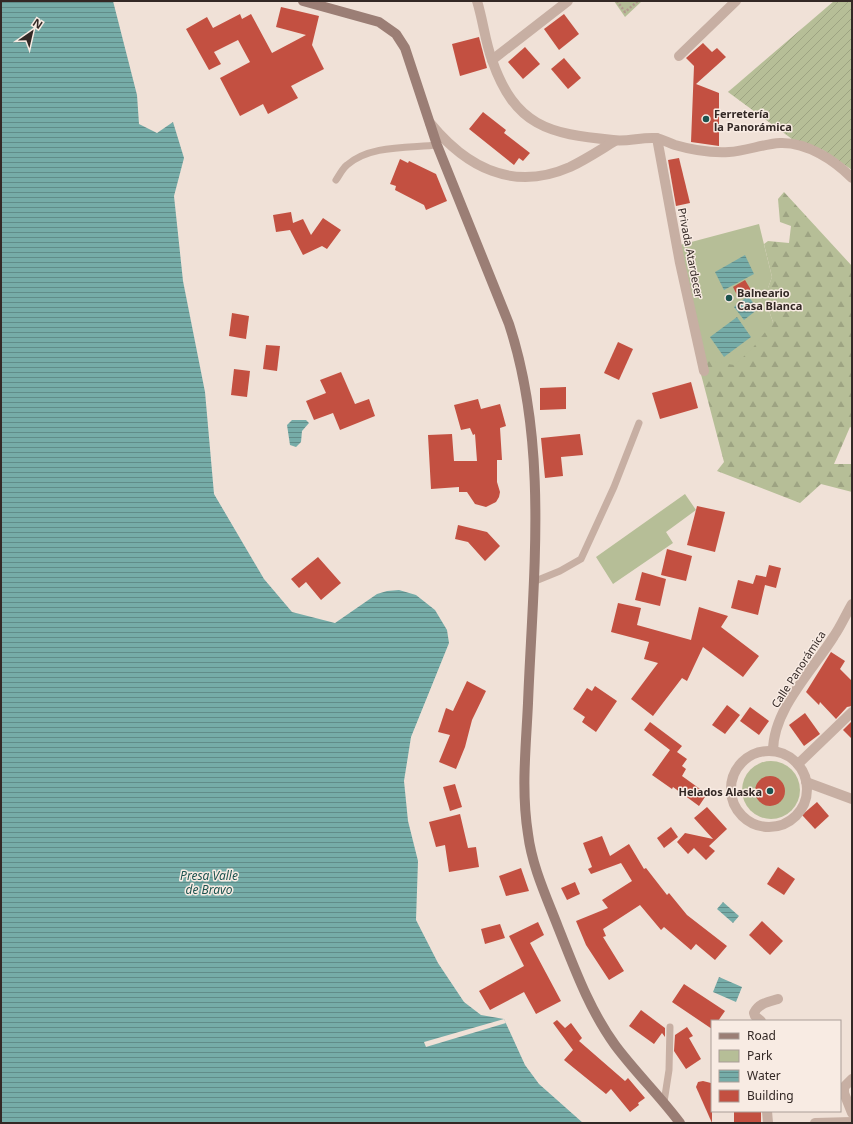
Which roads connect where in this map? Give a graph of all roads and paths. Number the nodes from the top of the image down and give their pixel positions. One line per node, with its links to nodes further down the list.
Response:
1 (303, 1): 9 (main road)
2 (477, 1): 8 (street)
3 (568, 1): 8 (street)
4 (617, 1): 5 (path)
5 (638, 1)
6 (736, 1): 7 (street)
7 (679, 56)
8 (492, 60): 11 (street)
9 (427, 120): 11 (street); 12 (main road)
10 (657, 138): 11 (street); 13 (street); 15 (street, Privada Atardecer)
11 (615, 140)
12 (437, 145): 14 (lane); 17 (main road)
13 (852, 178)
14 (336, 180)
15 (704, 372)
16 (639, 423): 17 (lane)
17 (533, 582): 28 (main road)
18 (852, 604): 20 (street, Calle Panorámica)
19 (852, 712): 21 (street)
20 (773, 751): 21 (street); 22 (street)
21 (798, 764): 22 (street)
22 (806, 782): 23 (street)
23 (852, 799)
24 (778, 999): 25 (street)
25 (760, 1020)
26 (670, 1027): 28 (lane)
27 (852, 1079): 30 (street)
28 (664, 1102): 32 (main road)
29 (768, 1112): 33 (street)
30 (852, 1113)
31 (852, 1122): 34 (street)
32 (680, 1123)
33 (768, 1123)
34 (815, 1123)

